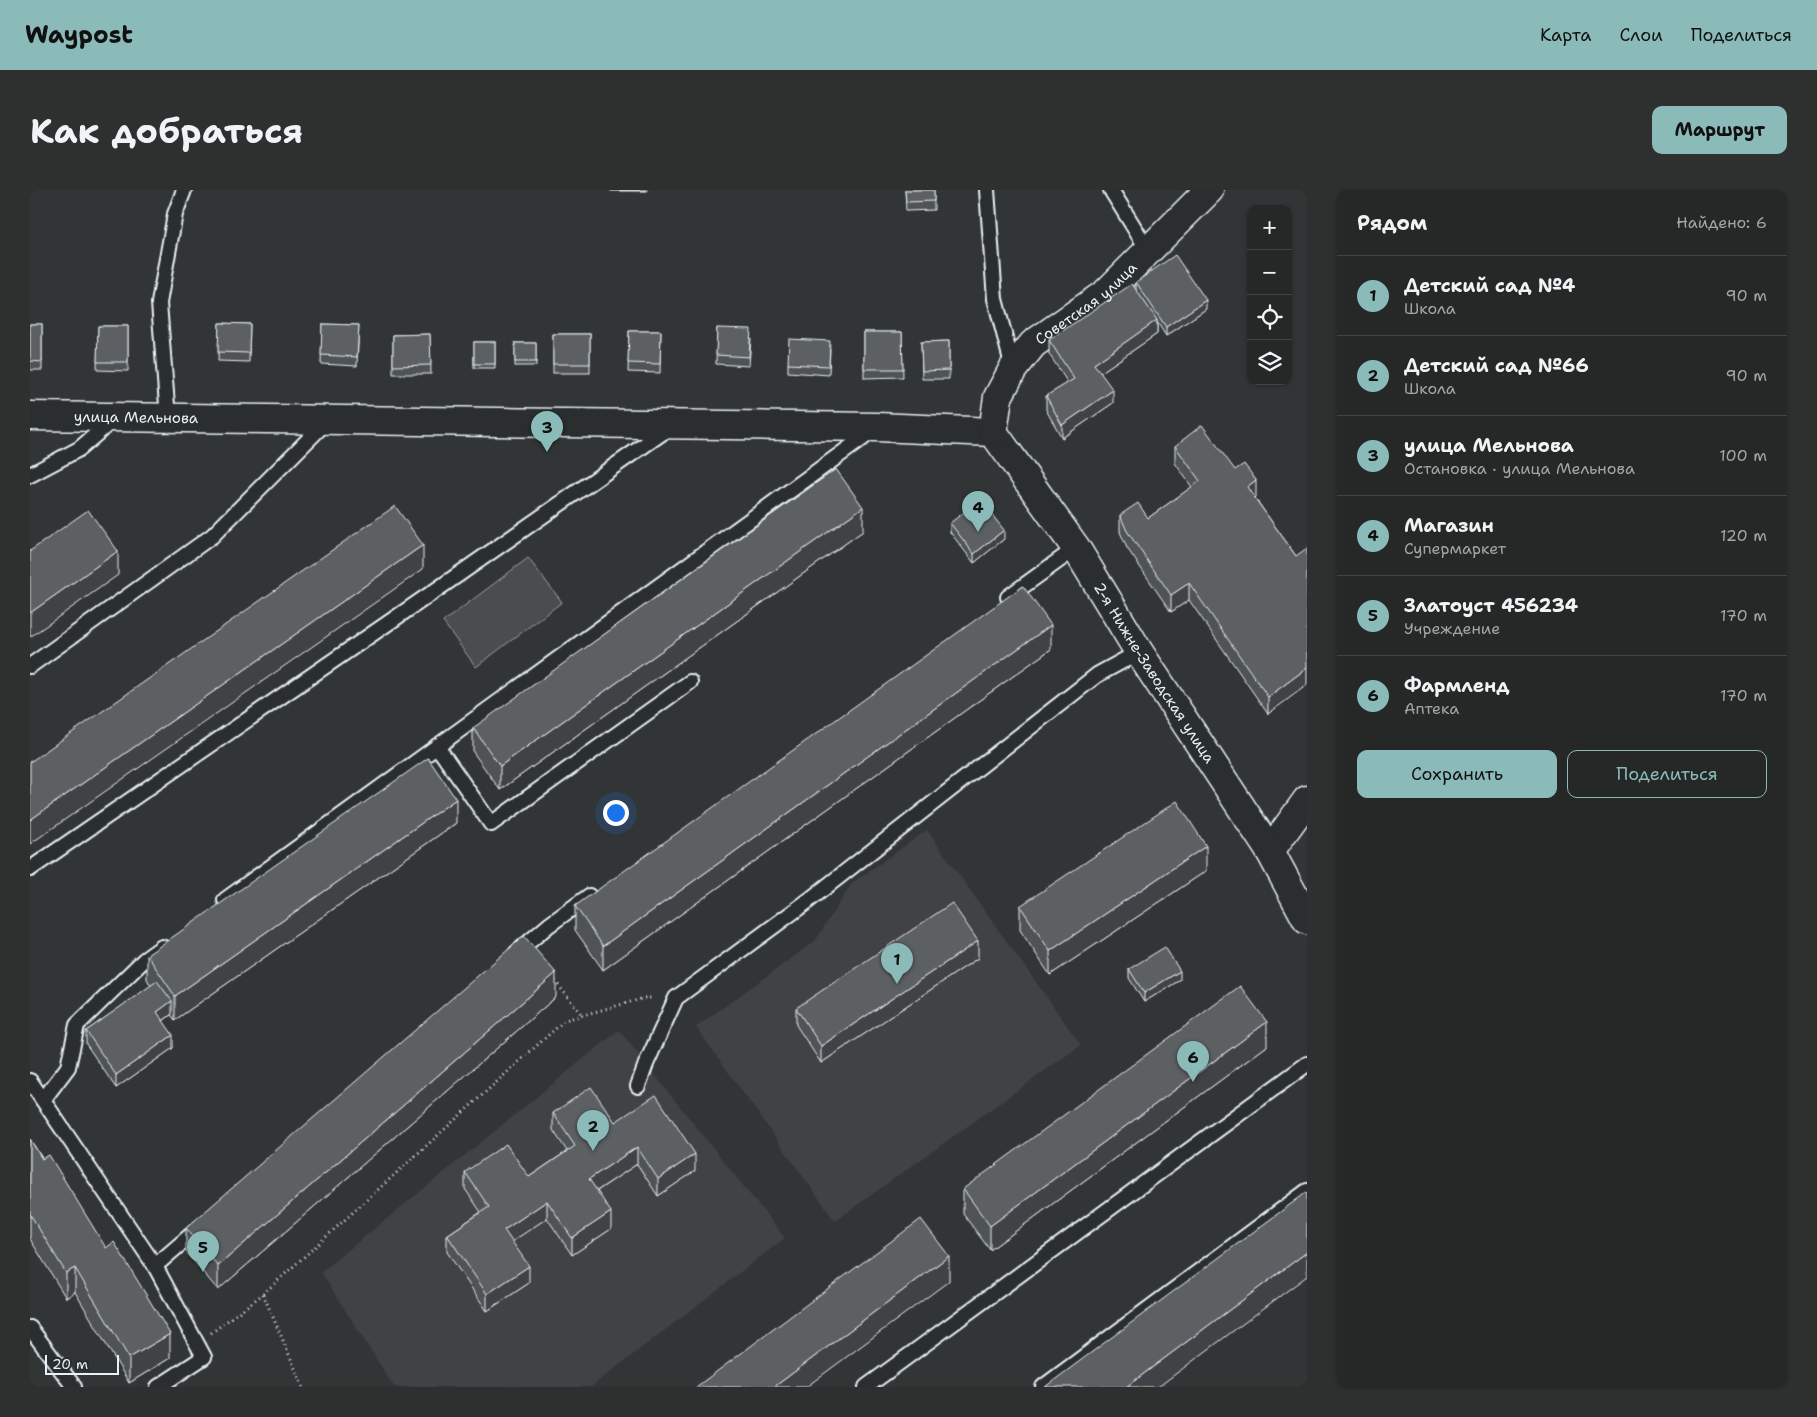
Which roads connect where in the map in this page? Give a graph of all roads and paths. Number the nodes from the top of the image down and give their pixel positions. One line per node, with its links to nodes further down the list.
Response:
1 (184, 190): 9 (lane)
2 (987, 190): 6 (lane)
3 (1111, 190): 5 (lane)
4 (1209, 190): 5 (main road, Советская улица)
5 (1148, 250): 6 (main road, Советская улица)
6 (1013, 369): 13 (main road, Советская улица)
7 (30, 416): 8 (main road, улица Мельнова)
8 (116, 417): 9 (main road, улица Мельнова); 14 (lane)
9 (168, 418): 10 (main road, улица Мельнова)
10 (329, 420): 11 (main road, улица Мельнова); 18 (lane)
11 (674, 424): 12 (main road, улица Мельнова); 23 (lane)
12 (878, 427): 13 (main road, улица Мельнова); 20 (lane)
13 (993, 432): 15 (main road, 2-я Нижне-Заводская улица)
14 (30, 474)
15 (1076, 548): 16 (lane); 17 (main road, 2-я Нижне-Заводская улица)
16 (995, 606)
17 (1139, 652): 22 (main road, 2-я Нижне-Заводская улица); 30 (lane)
18 (30, 666)
19 (690, 682): 20 (lane)
20 (437, 746): 25 (lane)
21 (1307, 800): 22 (main road)
22 (1270, 851): 26 (main road, 2-я Нижне-Заводская улица)
23 (30, 869)
24 (597, 890): 28 (lane)
25 (215, 908)
26 (1307, 920)
27 (175, 937): 35 (lane)
28 (504, 964)
29 (554, 980): 31 (path)
30 (676, 998): 31 (path); 34 (lane)
31 (582, 1015): 39 (path)
32 (1307, 1064): 45 (lane)
33 (30, 1081): 35 (lane)
34 (638, 1086)
35 (43, 1100): 38 (lane)
36 (1307, 1191): 46 (lane)
37 (207, 1221): 38 (lane)
38 (155, 1266): 41 (lane)
39 (263, 1294): 41 (path); 44 (path)
40 (30, 1328): 42 (lane)
41 (197, 1344): 43 (lane)
42 (74, 1387)
43 (158, 1387)
44 (303, 1387)
45 (866, 1387)
46 (1043, 1387)

